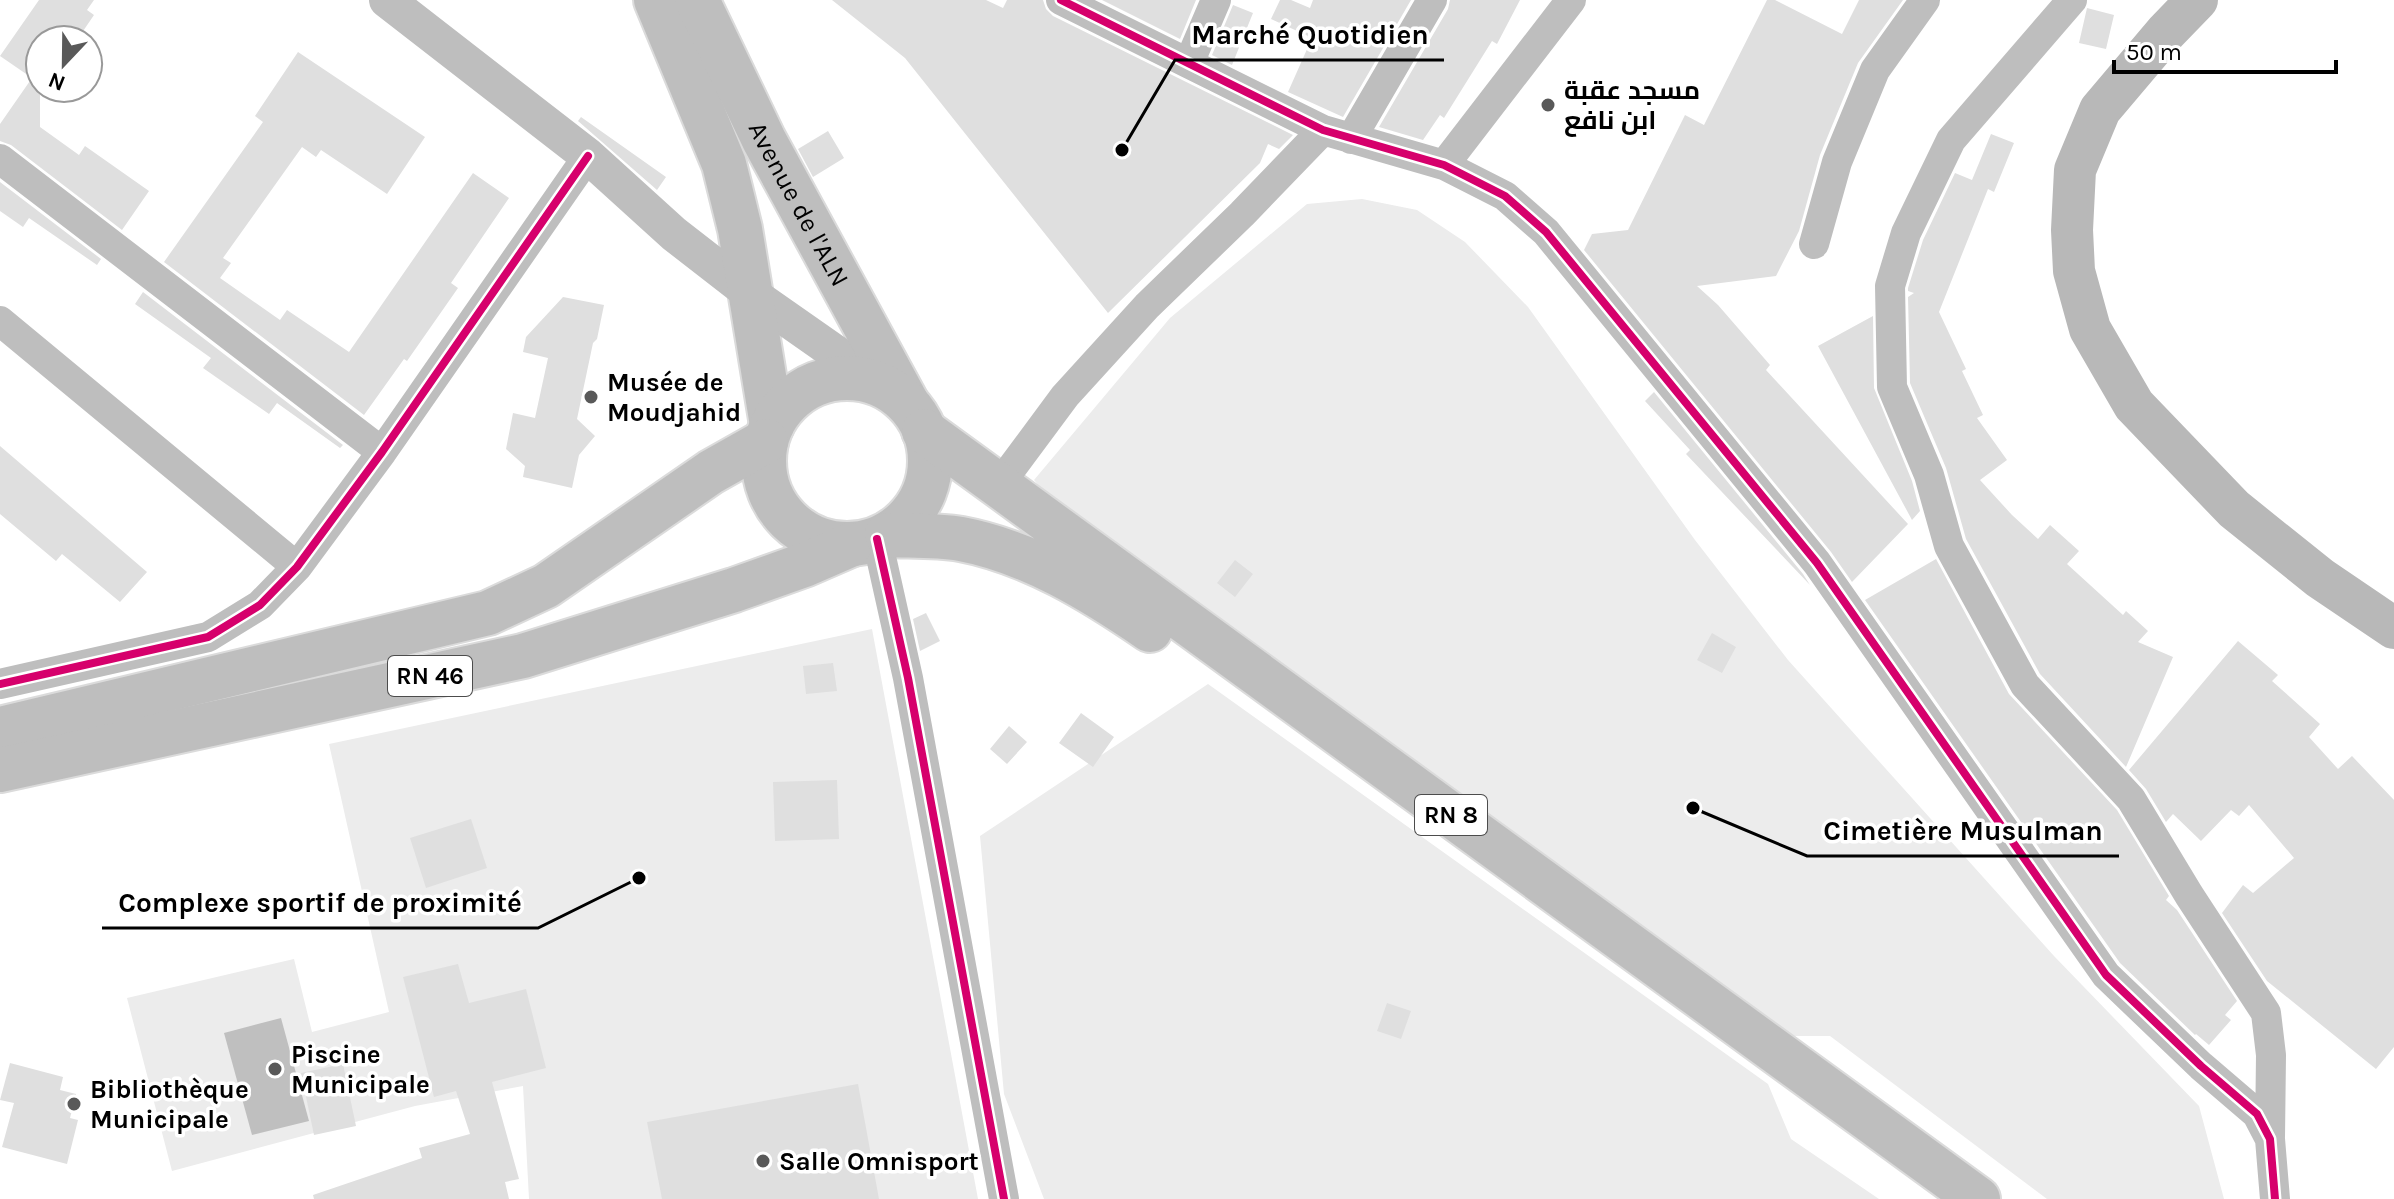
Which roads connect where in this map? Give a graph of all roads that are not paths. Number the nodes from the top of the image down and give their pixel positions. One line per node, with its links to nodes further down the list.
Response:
1 (387, 0): 12 (street)
2 (1061, 0): 10 (street)
3 (1216, 0): 10 (street)
4 (1432, 0): 11 (street)
5 (1571, 0): 14 (street)
6 (1925, 0): 15 (street)
7 (2072, 0): 28 (street)
8 (2197, 0): 24 (main road)
9 (669, 1): 16 (main road, Avenue de l'ALN); 18 (main road, Avenue de l'ALN)
10 (1189, 63): 11 (street)
11 (1337, 134): 14 (street); 21 (street)
12 (588, 156): 16 (street); 20 (street)
13 (0, 159): 20 (street)
14 (1444, 165): 28 (street)
15 (1814, 244)
16 (750, 293): 18 (street); 19 (main road, Avenue de l'ALN)
17 (0, 321): 23 (street)
18 (907, 408): 19 (main road); 21 (main road, RN 8); 22 (main road)
19 (769, 433): 22 (main road); 26 (main road, RN 46)
20 (382, 452): 23 (street)
21 (999, 485): 31 (main road, RN 8)
22 (871, 539): 27 (main road, RN 46); 29 (street); 30 (main road, RN 8)
23 (297, 567): 25 (street)
24 (2394, 628)
25 (0, 684)
26 (0, 729)
27 (0, 770)
28 (2270, 1139): 32 (street)
29 (1004, 1199)
30 (1929, 1199)
31 (1978, 1199)
32 (2275, 1199)

